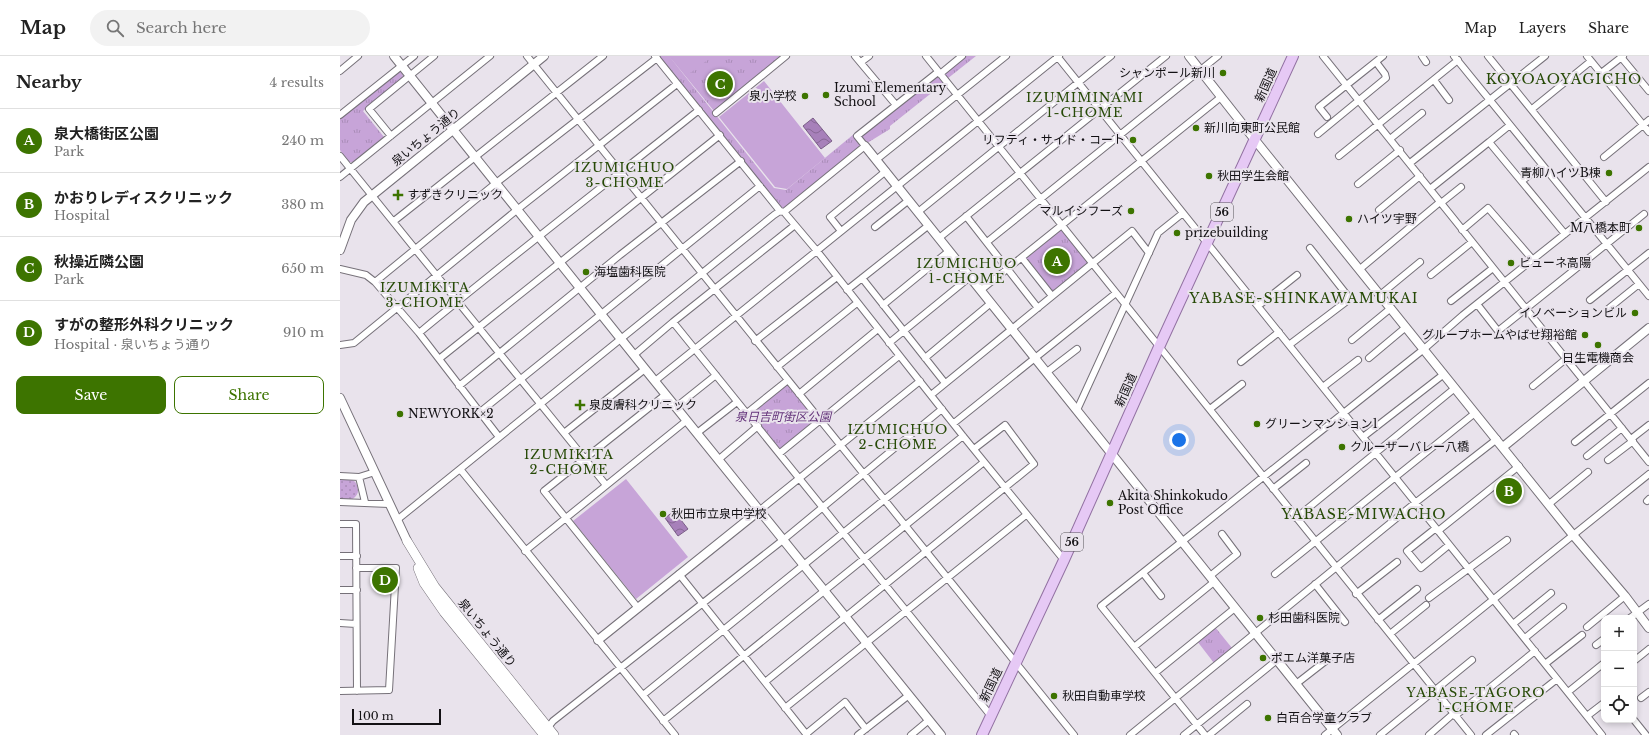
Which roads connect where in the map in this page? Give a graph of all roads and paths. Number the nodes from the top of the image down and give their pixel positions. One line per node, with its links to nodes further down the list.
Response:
1 (358, 56): 36 (street)
2 (394, 56): 34 (street)
3 (414, 56): 34 (street)
4 (434, 56): 39 (street)
5 (490, 56): 52 (street)
6 (527, 56): 33 (street)
7 (544, 56): 33 (street, 泉いちょう通り)
8 (603, 56): 46 (street)
9 (786, 56): 57 (street)
10 (855, 56): 30 (street)
11 (869, 56): 30 (street)
12 (926, 56): 37 (street)
13 (962, 56): 37 (street)
14 (1006, 56): 47 (street)
15 (1058, 56): 41 (street); 63 (street)
16 (1111, 56): 41 (street)
17 (1166, 56): 54 (street)
18 (1189, 56): 35 (street)
19 (1218, 56): 35 (street)
20 (1293, 56): 74 (main road, 新国道 / 56)
21 (1323, 56): 44 (street)
22 (1383, 56): 31 (street)
23 (1422, 56): 32 (street)
24 (1488, 56): 42 (street)
25 (1545, 56): 42 (street)
26 (656, 57): 43 (street); 61 (street)
27 (1622, 57): 38 (street); 45 (street)
28 (1456, 58): 40 (street); 50 (street)
29 (1589, 59): 38 (street); 55 (street)
30 (860, 62): 53 (street)
31 (1376, 62): 44 (street); 51 (street)
32 (1426, 62)
33 (533, 65): 46 (street); 67 (street, 泉いちょう通り)
34 (402, 66): 39 (street); 59 (street)
35 (1200, 70): 48 (street); 69 (street)
36 (340, 71)
37 (939, 73): 47 (street); 53 (street)
38 (1600, 74): 66 (street)
39 (410, 76): 52 (street); 72 (street)
40 (1434, 80): 49 (street); 64 (street)
41 (1079, 82): 54 (street); 78 (street)
42 (1510, 83): 50 (street); 55 (street)
43 (677, 84): 56 (street); 76 (street)
44 (1347, 86): 51 (street); 60 (street)
45 (1649, 91)
46 (556, 92): 61 (street); 83 (street)
47 (957, 95): 63 (street); 84 (street)
48 (1221, 96): 74 (street); 85 (street)
49 (1449, 100)
50 (1490, 100): 65 (street); 87 (street)
51 (1359, 101): 64 (street); 70 (street)
52 (432, 103): 67 (street); 72 (street)
53 (896, 105): 77 (street)
54 (1100, 109): 69 (street); 93 (street)
55 (1532, 109): 107 (street)
56 (699, 110): 71 (street); 92 (street)
57 (716, 113)
58 (1422, 113): 73 (street)
59 (340, 115)
60 (1327, 117)
61 (578, 120): 76 (street); 97 (street)
62 (1649, 120): 66 (street)
63 (978, 121): 78 (street); 100 (street)
64 (1379, 125): 73 (street); 81 (street)
65 (1510, 125): 75 (street); 88 (street)
66 (1643, 125): 68 (street); 82 (street)
67 (453, 130): 83 (street); 103 (street, 泉いちょう通り)
68 (1649, 132)
69 (1121, 134): 85 (street); 105 (street)
70 (1318, 134)
71 (720, 135): 86 (street); 104 (street)
72 (391, 136): 90 (street)
73 (1390, 138): 79 (street)
74 (1255, 140): 130 (main road, 新国道 / 56); 148 (street)
75 (1489, 142): 96 (street); 102 (street)
76 (599, 146): 92 (street); 109 (street)
77 (865, 146): 84 (street); 111 (street)
78 (999, 147): 93 (street); 112 (street)
79 (1400, 150): 87 (street); 98 (street)
80 (340, 156): 90 (street)
81 (1339, 156)
82 (1604, 157)
83 (475, 158): 97 (street); 117 (street)
84 (876, 160): 91 (street)
85 (1142, 160): 113 (street); 121 (street)
86 (741, 161): 99 (street); 118 (street)
87 (1410, 163): 94 (street)
88 (1542, 165): 96 (street); 116 (street)
89 (1649, 167): 107 (street)
90 (351, 169): 95 (street); 103 (street)
91 (886, 171): 100 (street); 124 (street)
92 (620, 172): 104 (street); 126 (street)
93 (1021, 173): 105 (street); 115 (street)
94 (1420, 176): 102 (street); 110 (street)
95 (340, 177)
96 (1522, 181): 125 (street)
97 (496, 183): 109 (street); 133 (street)
98 (1358, 184)
99 (760, 186): 111 (street); 134 (street)
100 (898, 186): 106 (street); 124 (street)
101 (1462, 187): 108 (street)
102 (1430, 189): 108 (street)
103 (372, 195): 117 (street); 135 (street, 泉いちょう通り)
104 (642, 198): 118 (street); 142 (street)
105 (1041, 199): 121 (street); 128 (street)
106 (909, 200): 112 (street); 122 (street)
107 (1606, 202): 116 (street)
108 (1441, 203): 123 (street); 148 (street)
109 (518, 209): 126 (street); 150 (street)
110 (1379, 210)
111 (782, 211): 119 (street); 151 (street)
112 (918, 212): 120 (street)
113 (1183, 213): 130 (street); 138 (street)
114 (1644, 214): 131 (street)
115 (966, 216): 127 (street); 128 (street)
116 (1586, 218): 125 (street); 131 (street)
117 (394, 221): 133 (street)
118 (662, 224): 134 (street); 160 (street)
119 (795, 225): 136 (street); 161 (street)
120 (929, 225): 127 (street); 156 (street)
121 (1062, 225): 140 (street); 144 (street)
122 (875, 227)
123 (1462, 230): 129 (street); 141 (street)
124 (841, 231): 136 (street)
125 (1565, 234): 141 (street)
126 (538, 235): 142 (street); 168 (street)
127 (939, 238): 137 (street)
128 (987, 242): 147 (street)
129 (1472, 242): 145 (street); 153 (street)
130 (1207, 244): 176 (street); 199 (main road, 新国道 / 56)
131 (1607, 245): 149 (street); 180 (street)
132 (1310, 248): 198 (street)
133 (416, 249): 150 (street); 157 (street)
134 (682, 249): 151 (street); 182 (street)
135 (340, 250)
136 (817, 251): 154 (street); 183 (street)
137 (950, 251): 155 (street); 174 (street)
138 (1149, 253): 144 (street); 175 (street)
139 (1649, 253): 149 (street)
140 (1022, 258): 147 (street); 166 (street)
141 (1533, 260): 158 (street)
142 (559, 262): 160 (street); 185 (street)
143 (1420, 262): 165 (street)
144 (1092, 263): 164 (street); 166 (street)
145 (1493, 268): 158 (street); 170 (street)
146 (340, 269): 157 (street)
147 (1008, 269): 163 (street); 178 (street)
148 (1360, 269): 165 (street)
149 (1628, 270): 159 (street); 169 (street)
150 (437, 274): 168 (street); 177 (street)
151 (703, 274): 161 (street); 193 (street)
152 (1297, 275): 176 (street)
153 (1431, 275)
154 (837, 277): 162 (street); 195 (street)
155 (970, 277): 163 (street); 190 (street)
156 (862, 278): 162 (street); 174 (street)
157 (376, 282): 177 (street)
158 (1504, 283): 173 (street); 180 (street)
159 (1639, 284): 167 (street); 181 (street)
160 (581, 288): 182 (street); 203 (street)
161 (715, 290): 183 (street); 184 (street)
162 (847, 290): 171 (street)
163 (981, 290): 172 (street)
164 (1116, 293): 175 (street); 206 (street)
165 (1380, 294): 179 (street)
166 (1052, 296): 178 (street)
167 (1649, 296)
168 (458, 300): 185 (street); 192 (street)
169 (1590, 300)
170 (1451, 301)
171 (857, 303): 188 (street); 213 (street)
172 (991, 303): 189 (street); 207 (street)
173 (1477, 304): 180 (street); 202 (street)
174 (883, 305): 190 (street)
175 (1126, 305): 199 (street); 239 (street)
176 (1258, 306): 191 (street)
177 (396, 307): 192 (street); 197 (street)
178 (1038, 308): 189 (street)
179 (1391, 308): 186 (street); 194 (street)
180 (1526, 309): 209 (street)
181 (1608, 309)
182 (602, 314): 193 (street); 218 (street)
183 (736, 316): 195 (street); 200 (street)
184 (673, 322): 200 (street); 204 (street)
185 (480, 327): 203 (street); 210 (street)
186 (1406, 327): 202 (street); 208 (street)
187 (1649, 328): 222 (street)
188 (878, 329): 196 (street); 230 (street)
189 (1012, 329): 206 (street); 224 (street)
190 (904, 331): 196 (street); 207 (street)
191 (1279, 332): 198 (street); 212 (street)
192 (419, 333): 210 (street)
193 (622, 339): 204 (street); 235 (street)
194 (1352, 340)
195 (755, 341): 213 (street)
196 (889, 343): 205 (street)
197 (340, 345)
198 (1289, 345): 228 (street)
199 (1159, 347): 238 (street); 262 (main road, 新国道 / 56)
200 (696, 349): 217 (street); 220 (street)
201 (1077, 349): 215 (street)
202 (1424, 349): 216 (street); 242 (street)
203 (500, 352): 218 (street); 226 (street)
204 (634, 355): 214 (street)
205 (899, 356): 221 (street); 245 (street)
206 (1035, 357): 215 (street); 247 (street)
207 (925, 358): 224 (street)
208 (1369, 358)
209 (1567, 358): 222 (street); 227 (street)
210 (439, 359): 226 (street)
211 (1358, 360): 228 (street)
212 (1241, 362)
213 (777, 367): 219 (street)
214 (645, 369): 220 (street); 251 (street)
215 (1047, 372): 239 (street)
216 (1444, 374): 229 (street); 255 (street)
217 (716, 375): 234 (street); 236 (street)
218 (521, 379): 235 (street); 240 (street)
219 (788, 380): 230 (street); 241 (street)
220 (655, 381): 231 (street)
221 (920, 381): 232 (street); 259 (street)
222 (1586, 381): 244 (street); 260 (street)
223 (1649, 383): 244 (street)
224 (945, 384): 232 (street)
225 (1242, 384): 238 (street)
226 (459, 386): 240 (street)
227 (1533, 386)
228 (1323, 387): 242 (street)
229 (1455, 388): 243 (street); 264 (street)
230 (799, 394): 245 (street)
231 (666, 395): 236 (street); 266 (street)
232 (931, 395): 237 (street)
233 (340, 398): 274 (street, 泉いちょう通り)
234 (737, 402): 241 (street); 252 (street)
235 (541, 404): 251 (street); 254 (street)
236 (676, 407): 246 (street)
237 (942, 409): 247 (street); 276 (street)
238 (1210, 409): 280 (street)
239 (1077, 410): 262 (street)
240 (480, 412): 254 (street)
241 (747, 413): 249 (street)
242 (1344, 413): 255 (street); 280 (street)
243 (1475, 413): 256 (street); 282 (street)
244 (1611, 414): 250 (street); 258 (street)
245 (820, 420): 259 (street); 263 (street)
246 (686, 421): 252 (street); 283 (street)
247 (954, 423): 253 (street)
248 (1649, 425): 257 (street)
249 (758, 426): 263 (street); 267 (street)
250 (1622, 428): 257 (street); 265 (street)
251 (564, 432): 266 (street)
252 (697, 433): 267 (street)
253 (963, 436): 261 (street); 286 (street)
254 (499, 437): 273 (street)
255 (1363, 437): 264 (street)
256 (1497, 439): 260 (street); 289 (street)
257 (1632, 440): 268 (street); 270 (street)
258 (1574, 442)
259 (840, 445): 276 (street); 281 (street)
260 (1503, 447): 272 (street)
261 (974, 450): 269 (street); 284 (street)
262 (1112, 452): 307 (street); 315 (main road, 新国道 / 56)
263 (780, 453): 281 (street)
264 (1375, 453): 282 (street); 296 (street)
265 (1587, 456)
266 (585, 459): 283 (street); 295 (street)
267 (718, 460): 293 (street)
268 (1608, 460)
269 (984, 462): 284 (street); 299 (street)
270 (1649, 462)
271 (1306, 463): 285 (street)
272 (1518, 466): 291 (street); 300 (street)
273 (460, 469): 297 (street); 310 (street)
274 (375, 472): 279 (street); 290 (street, 泉いちょう通り)
275 (1588, 472): 291 (street)
276 (863, 473): 286 (street); 292 (street)
277 (1649, 474): 303 (street)
278 (340, 476): 279 (street)
279 (359, 477): 288 (street)
280 (1263, 477): 285 (street); 307 (street)
281 (799, 478): 292 (street); 293 (street)
282 (1395, 478): 289 (street); 308 (street)
283 (606, 485): 295 (street)
284 (1005, 488): 294 (street); 311 (street)
285 (1273, 489): 296 (street)
286 (884, 500): 299 (street); 301 (street)
287 (340, 502): 288 (street)
288 (365, 502): 290 (street)
289 (1415, 503): 300 (street); 319 (street)
290 (389, 504): 297 (street, 泉いちょう通り)
291 (1549, 504): 303 (street)
292 (822, 507): 301 (street); 304 (street)
293 (760, 510): 304 (street); 322 (street)
294 (1026, 515): 315 (street); 324 (street)
295 (565, 518): 310 (street); 342 (street)
296 (1296, 518): 308 (street)
297 (397, 520): 306 (street, 泉いちょう通り)
298 (340, 524): 313 (street)
299 (905, 526): 311 (street); 314 (street)
300 (1437, 530): 309 (street); 309 (street)
301 (843, 533): 314 (street); 317 (street)
302 (1222, 534): 325 (street)
303 (1574, 535): 335 (street); 337 (street)
304 (783, 540): 317 (street); 338 (street)
305 (1507, 540): 320 (street)
306 (407, 541): 402 (main road, 泉いちょう通り)
307 (1182, 542): 321 (street); 325 (street)
308 (1315, 542): 319 (street); 323 (street)
309 (1449, 545): 320 (street)
310 (525, 551): 360 (street)
311 (926, 552): 324 (street); 327 (street)
312 (340, 556): 313 (street)
313 (357, 556): 318 (street)
314 (864, 558): 327 (street); 331 (street)
315 (1064, 560): 372 (main road, 新国道 / 56)
316 (1397, 562): 333 (street)
317 (803, 565): 331 (street); 355 (street)
318 (356, 568): 330 (street); 383 (street)
319 (1335, 568): 326 (street); 333 (street)
320 (1468, 568): 336 (street); 337 (street)
321 (1143, 573): 334 (street); 364 (street)
322 (679, 574): 338 (street); 342 (street)
323 (1275, 574)
324 (947, 578): 344 (street); 372 (street)
325 (1212, 579): 343 (street); 364 (street)
326 (1315, 584): 349 (street); 356 (street)
327 (886, 585): 344 (street); 346 (street)
328 (1416, 589): 348 (street)
329 (340, 590): 330 (street)
330 (357, 590): 351 (street)
331 (825, 591): 346 (street); 367 (street)
332 (1551, 593): 352 (street)
333 (1356, 594): 348 (street)
334 (1161, 596)
335 (1625, 596): 345 (street); 353 (street)
336 (1429, 598)
337 (1493, 599): 352 (street); 373 (street)
338 (702, 603): 355 (street); 376 (street)
339 (1649, 604): 345 (street)
340 (1426, 605): 357 (street)
341 (1563, 607): 359 (street)
342 (638, 608): 360 (street)
343 (1235, 608): 356 (street); 377 (street)
344 (906, 610): 362 (street); 394 (street)
345 (1634, 615)
346 (846, 617): 362 (street); 379 (street)
347 (1637, 618): 354 (street)
348 (1378, 620): 357 (street)
349 (1345, 622)
350 (340, 623): 351 (street)
351 (356, 624): 383 (street)
352 (1513, 624): 359 (street)
353 (1587, 627)
354 (1649, 628)
355 (723, 630): 367 (street); 386 (street)
356 (1256, 633): 370 (street); 388 (street)
357 (1390, 634): 373 (street)
358 (1582, 635): 374 (street)
359 (1525, 638): 366 (street)
360 (598, 640): 376 (street)
361 (1601, 641): 363 (street)
362 (867, 642): 387 (street); 392 (street)
363 (1596, 645)
364 (1134, 647): 377 (street)
365 (1649, 649): 369 (street)
366 (1535, 651): 374 (street); 393 (street)
367 (744, 656): 379 (street); 397 (street)
368 (1332, 656): 380 (street)
369 (1637, 659)
370 (1277, 660): 380 (street); 399 (street)
371 (1472, 660): 381 (street)
372 (1016, 662): 394 (main road, 新国道 / 56); 410 (street)
373 (1413, 664): 381 (street); 401 (street)
374 (1546, 664): 378 (street)
375 (1601, 665): 384 (street)
376 (621, 668): 386 (street); 402 (street)
377 (1154, 673): 388 (street)
378 (1557, 679): 384 (street); 419 (street)
379 (765, 682): 392 (street)
380 (1296, 684): 401 (street)
381 (1435, 690): 393 (street); 416 (street)
382 (340, 691): 383 (street)
383 (357, 691)
384 (1568, 692): 395 (street)
385 (1649, 692): 389 (street)
386 (643, 695): 397 (street)
387 (909, 695): 396 (street); 400 (street)
388 (1176, 698): 399 (street); 411 (street)
389 (1641, 698)
390 (1247, 704): 414 (street)
391 (1601, 705): 395 (street)
392 (785, 708): 403 (street)
393 (1454, 715): 417 (street); 418 (street)
394 (991, 716): 409 (main road, 新国道 / 56)
395 (1587, 716): 420 (street)
396 (929, 720): 407 (street); 408 (street)
397 (664, 721): 405 (street)
398 (1637, 723): 404 (street)
399 (1196, 725): 412 (street); 413 (street)
400 (866, 729): 403 (street); 406 (street)
401 (1334, 732): 415 (street)
402 (546, 733)
403 (807, 734)
404 (1647, 734)
405 (675, 735)
406 (858, 735)
407 (911, 735)
408 (941, 735)
409 (982, 735)
410 (1074, 735)
411 (1130, 735)
412 (1184, 735)
413 (1205, 735)
414 (1209, 735)
415 (1325, 735)
416 (1380, 735)
417 (1429, 735)
418 (1471, 735)
419 (1486, 735)
420 (1602, 735)

